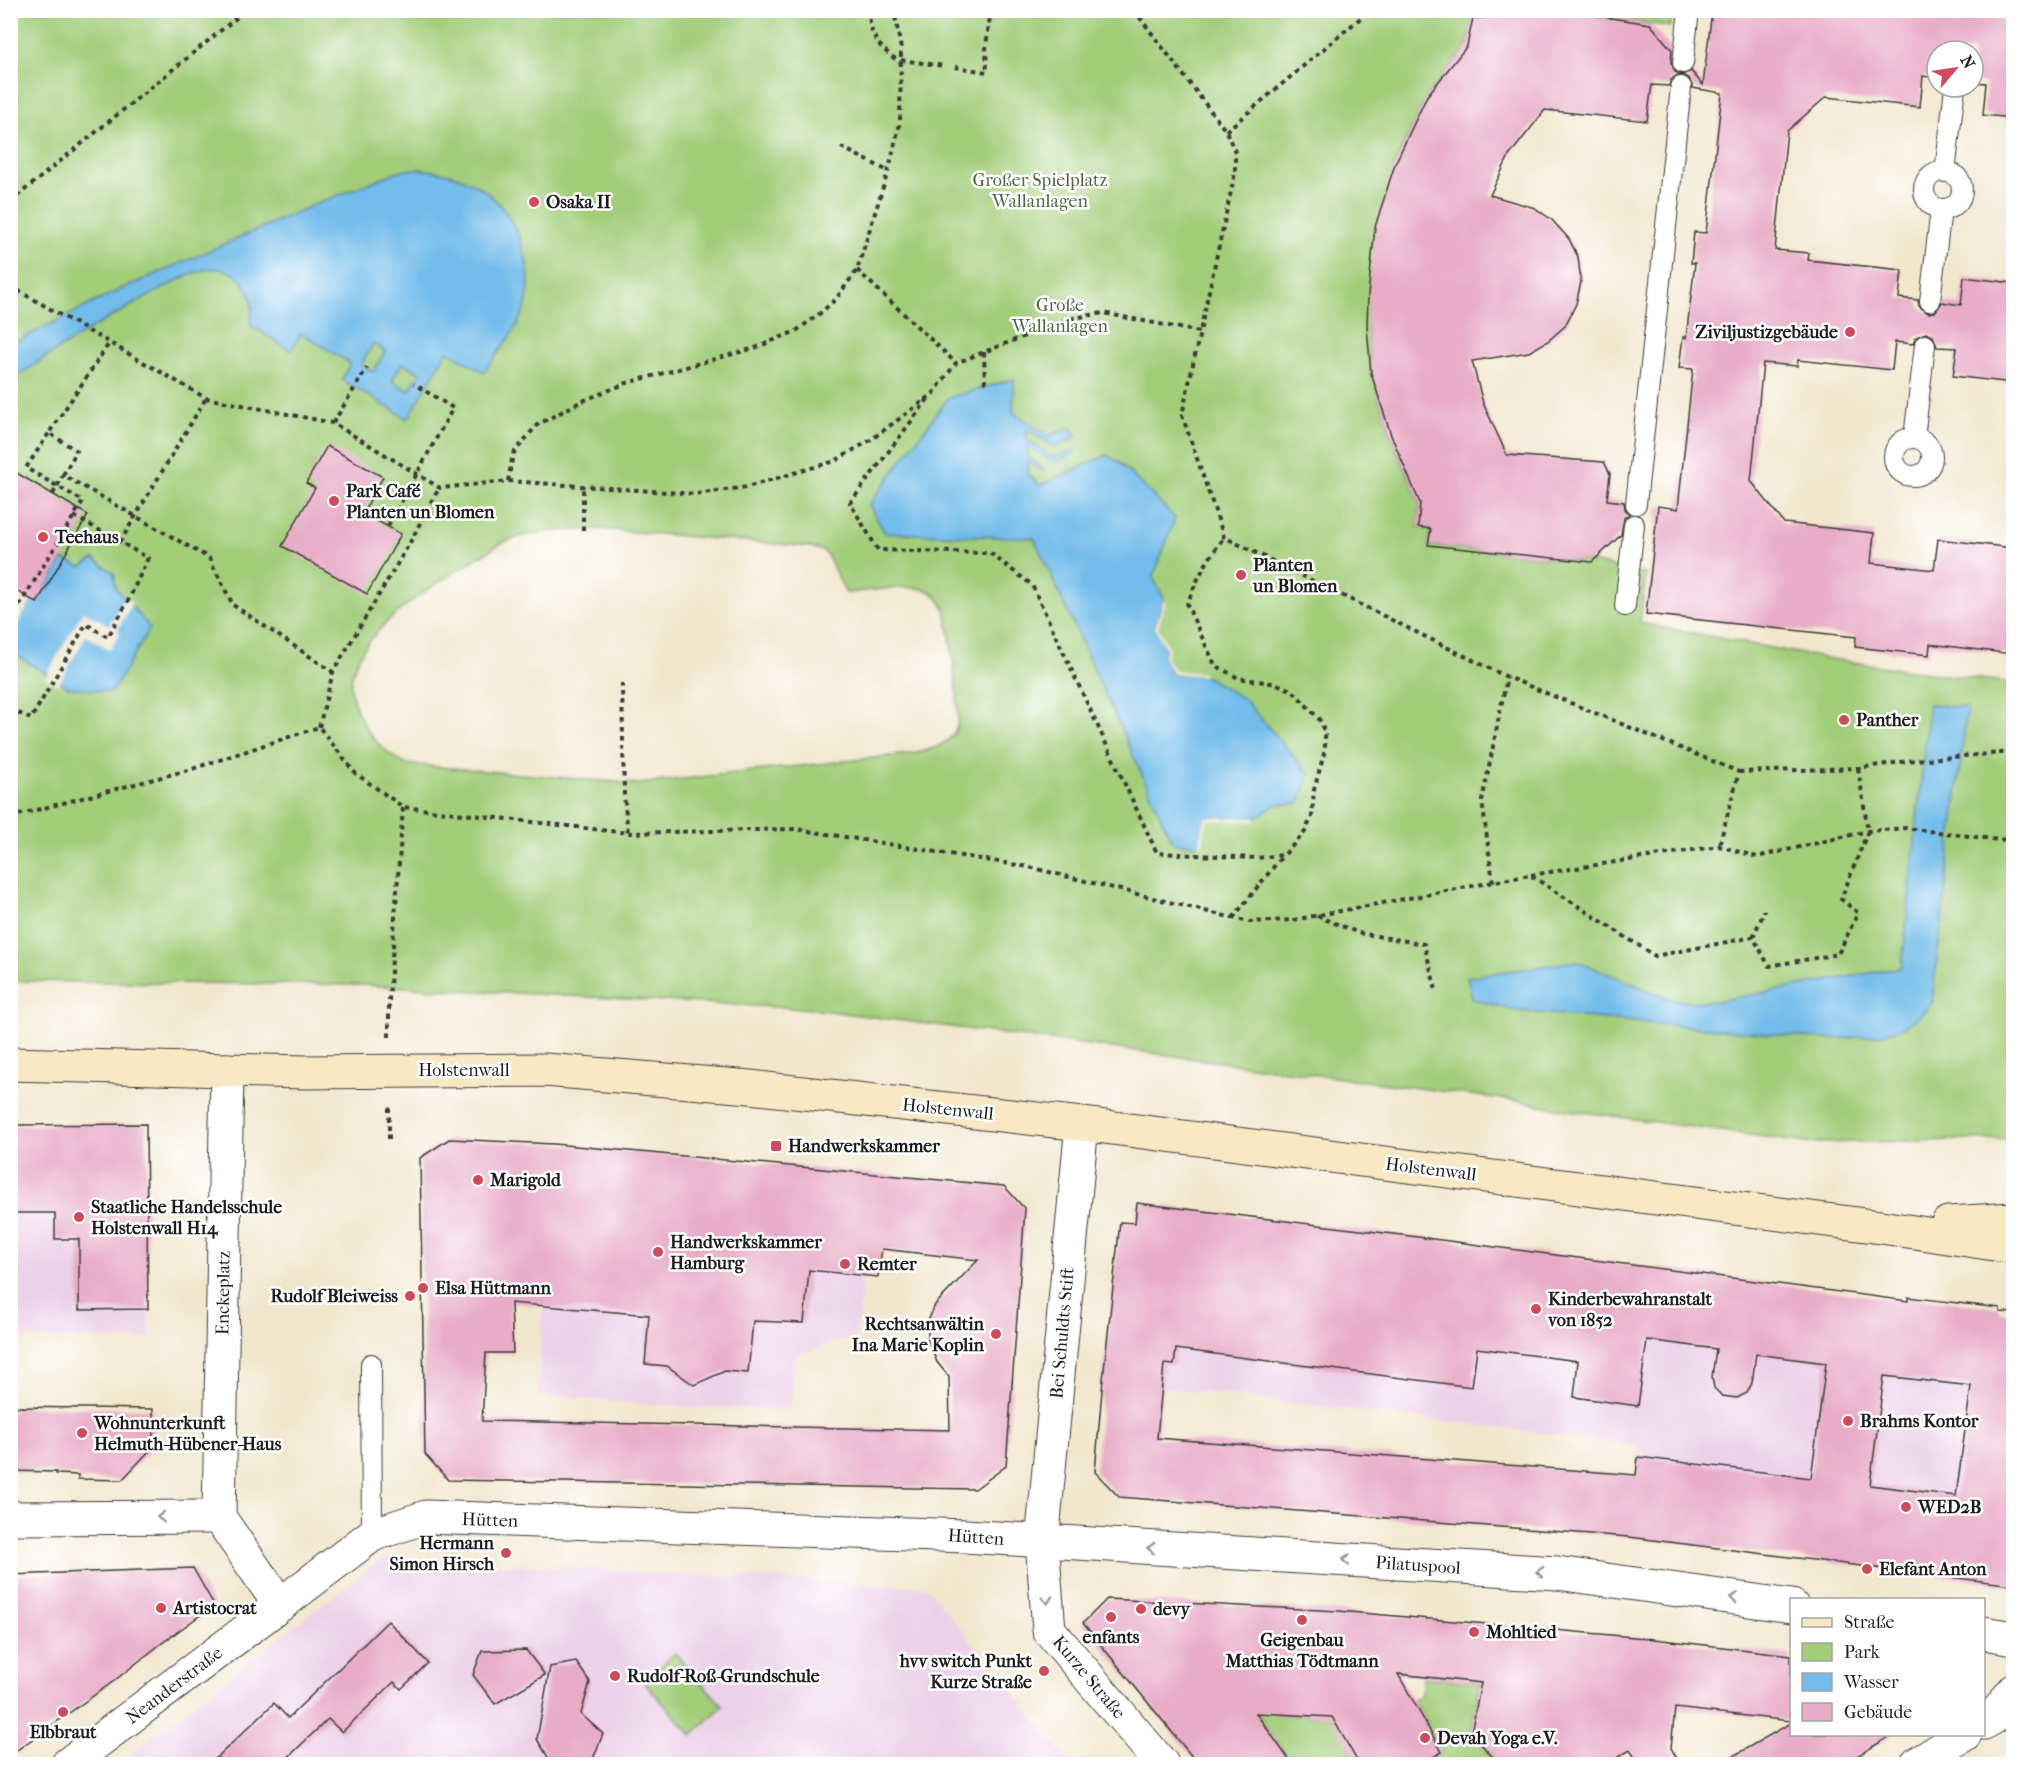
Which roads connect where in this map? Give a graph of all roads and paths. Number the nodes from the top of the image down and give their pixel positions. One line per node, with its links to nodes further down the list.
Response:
1 (246, 10): 18 (path)
2 (870, 10): 8 (path)
3 (894, 10): 8 (path)
4 (991, 10): 11 (path)
5 (1134, 10): 14 (path)
6 (1371, 10): 14 (path)
7 (1689, 10): 9 (lane)
8 (901, 61): 10 (path); 16 (path)
9 (1683, 63)
10 (944, 66)
11 (954, 67)
12 (1681, 87): 42 (lane)
13 (1954, 99): 17 (lane)
14 (1226, 130): 23 (path)
15 (841, 147): 16 (path)
16 (888, 171): 20 (path)
17 (1945, 172): 19 (lane); 19 (lane)
18 (10, 202)
19 (1941, 209): 22 (lane)
20 (857, 270): 27 (path); 38 (path)
21 (10, 286): 24 (path)
22 (1930, 301)
23 (1200, 332): 26 (path); 47 (path)
24 (110, 342): 32 (path); 34 (path)
25 (1925, 345): 35 (lane)
26 (984, 352): 27 (path); 30 (path)
27 (956, 363): 31 (path)
28 (367, 368): 33 (path)
29 (414, 384): 36 (path)
30 (985, 388)
31 (933, 394): 39 (path); 65 (path)
32 (206, 398): 33 (path); 48 (path)
33 (333, 423): 36 (path)
34 (49, 433): 37 (path); 43 (path)
35 (1914, 438)
36 (417, 474): 40 (path); 45 (path)
37 (63, 475): 41 (path, bridge); 51 (path, bridge)
38 (508, 481): 39 (path); 40 (path)
39 (583, 487): 46 (path)
40 (440, 488): 51 (path)
41 (53, 494)
42 (1636, 504)
43 (74, 516): 48 (path); 50 (path)
44 (1634, 525): 49 (lane)
45 (388, 526)
46 (583, 530)
47 (1224, 537): 52 (path); 65 (path)
48 (120, 542): 54 (path)
49 (1625, 606)
50 (10, 621)
51 (333, 672): 55 (path)
52 (1508, 678): 58 (path); 67 (path)
53 (622, 683): 62 (path)
54 (10, 709)
55 (319, 727): 59 (path); 60 (path)
56 (2013, 752): 57 (path)
57 (1858, 768): 58 (path); 61 (path)
58 (1739, 772): 64 (path)
59 (403, 807): 62 (path); 72 (path)
60 (10, 817)
61 (1868, 831): 63 (path); 64 (path); 71 (path)
62 (627, 833): 70 (path)
63 (2013, 837)
64 (1719, 846): 66 (path)
65 (1284, 855): 70 (path)
66 (1530, 875): 67 (path); 71 (path)
67 (1493, 882): 69 (path)
68 (1765, 910): 71 (path)
69 (1316, 916): 70 (path); 73 (path)
70 (1233, 918)
71 (1753, 938)
72 (390, 987)
73 (1436, 990)
74 (10, 1064): 75 (main road, Holstenwall)
75 (227, 1070): 76 (main road, Holstenwall); 81 (street, Enckeplatz)
76 (1082, 1124): 78 (main road, Holstenwall); 84 (street, Bei Schuldts Stift)
77 (2013, 1219): 78 (main road, Holstenwall)
78 (1881, 1227): 79 (main road, Holstenwall)
79 (2013, 1247)
80 (371, 1364): 83 (lane)
81 (219, 1517): 82 (street, one-way to 82); 85 (street)
82 (10, 1518)
83 (372, 1535): 84 (street, Hütten); 85 (street, Hütten)
84 (1042, 1542): 86 (street, Pilatuspool, one-way to 84); 93 (street, Kurze Straße, one-way to 93)
85 (280, 1605): 92 (street, Neanderstraße)
86 (1790, 1606)
87 (1985, 1633): 88 (street)
88 (2013, 1638)
89 (2013, 1690): 90 (street)
90 (1985, 1722)
91 (1962, 1736): 94 (street)
92 (68, 1764)
93 (1162, 1764)
94 (1917, 1764)

